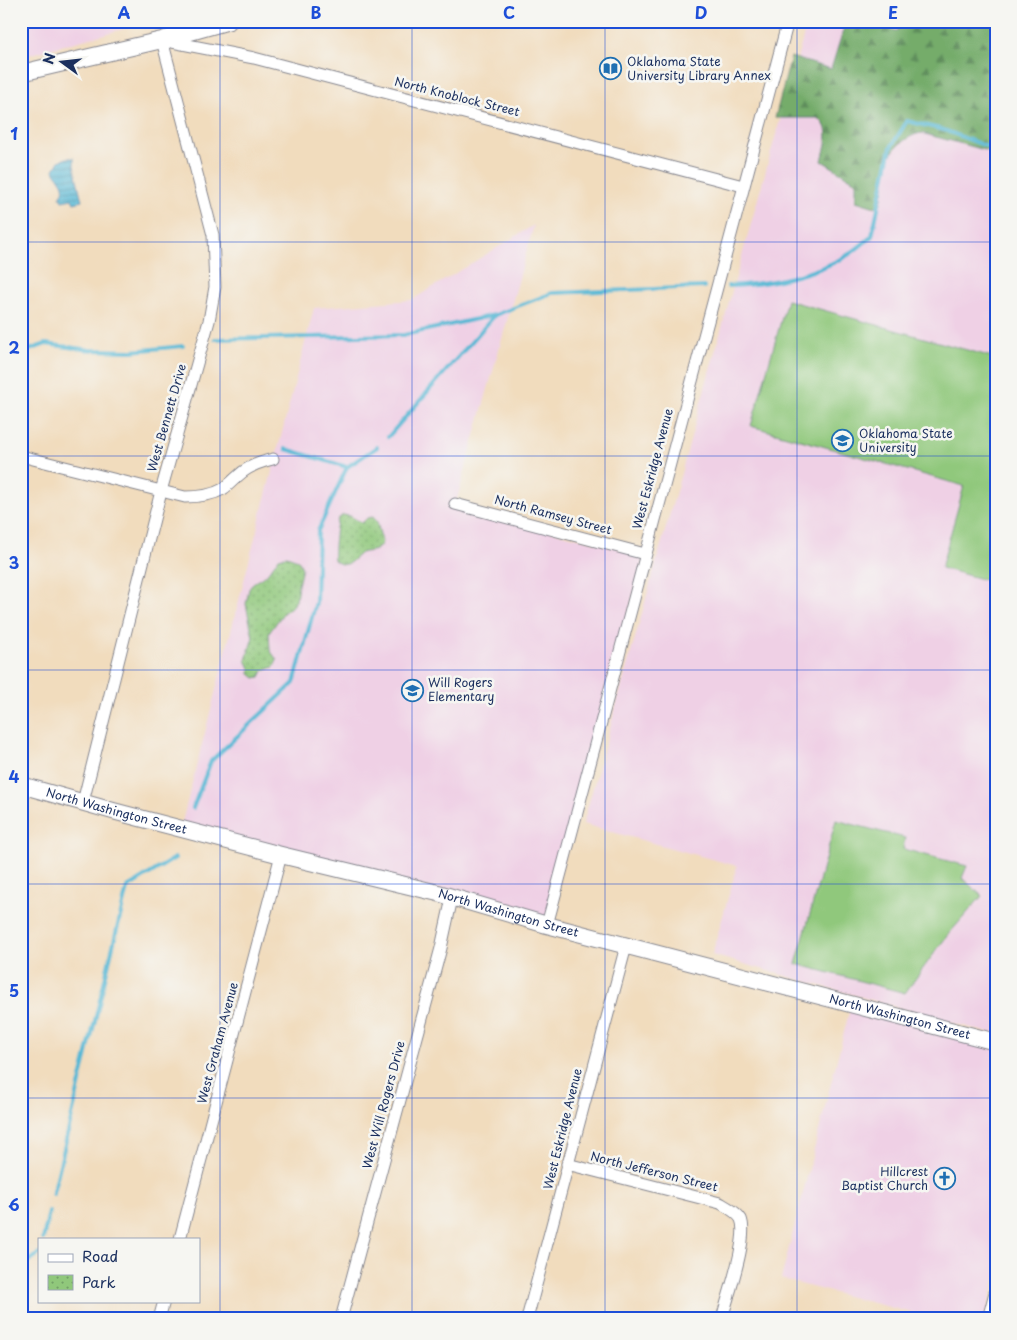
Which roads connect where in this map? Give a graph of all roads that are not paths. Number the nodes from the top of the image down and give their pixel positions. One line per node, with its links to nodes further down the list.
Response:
1 (229, 21): 3 (main road)
2 (788, 21): 5 (street, West Eskridge Avenue)
3 (162, 40): 4 (main road); 5 (street, North Knoblock Street); 8 (street, West Bennett Drive)
4 (21, 73)
5 (743, 186): 10 (street, West Eskridge Avenue)
6 (21, 456): 8 (street)
7 (273, 459): 8 (street)
8 (161, 491): 12 (street, West Bennett Drive)
9 (455, 504): 10 (street, North Ramsey Street)
10 (645, 554): 15 (street, West Eskridge Avenue)
11 (21, 785): 12 (main road, North Washington Street)
12 (83, 802): 13 (main road, North Washington Street)
13 (281, 855): 14 (main road, North Washington Street); 19 (street, West Graham Avenue)
14 (452, 898): 15 (main road, North Washington Street); 23 (street, West Will Rogers Drive)
15 (546, 925): 16 (main road, North Washington Street)
16 (626, 946): 17 (main road, North Washington Street); 18 (street, West Eskridge Avenue)
17 (996, 1042)
18 (567, 1164): 24 (street, West Eskridge Avenue); 25 (street, North Jefferson Street)
19 (180, 1238)
20 (996, 1289): 26 (street)
21 (164, 1302): 22 (street)
22 (160, 1319)
23 (341, 1319)
24 (528, 1319)
25 (722, 1319)
26 (988, 1319)

